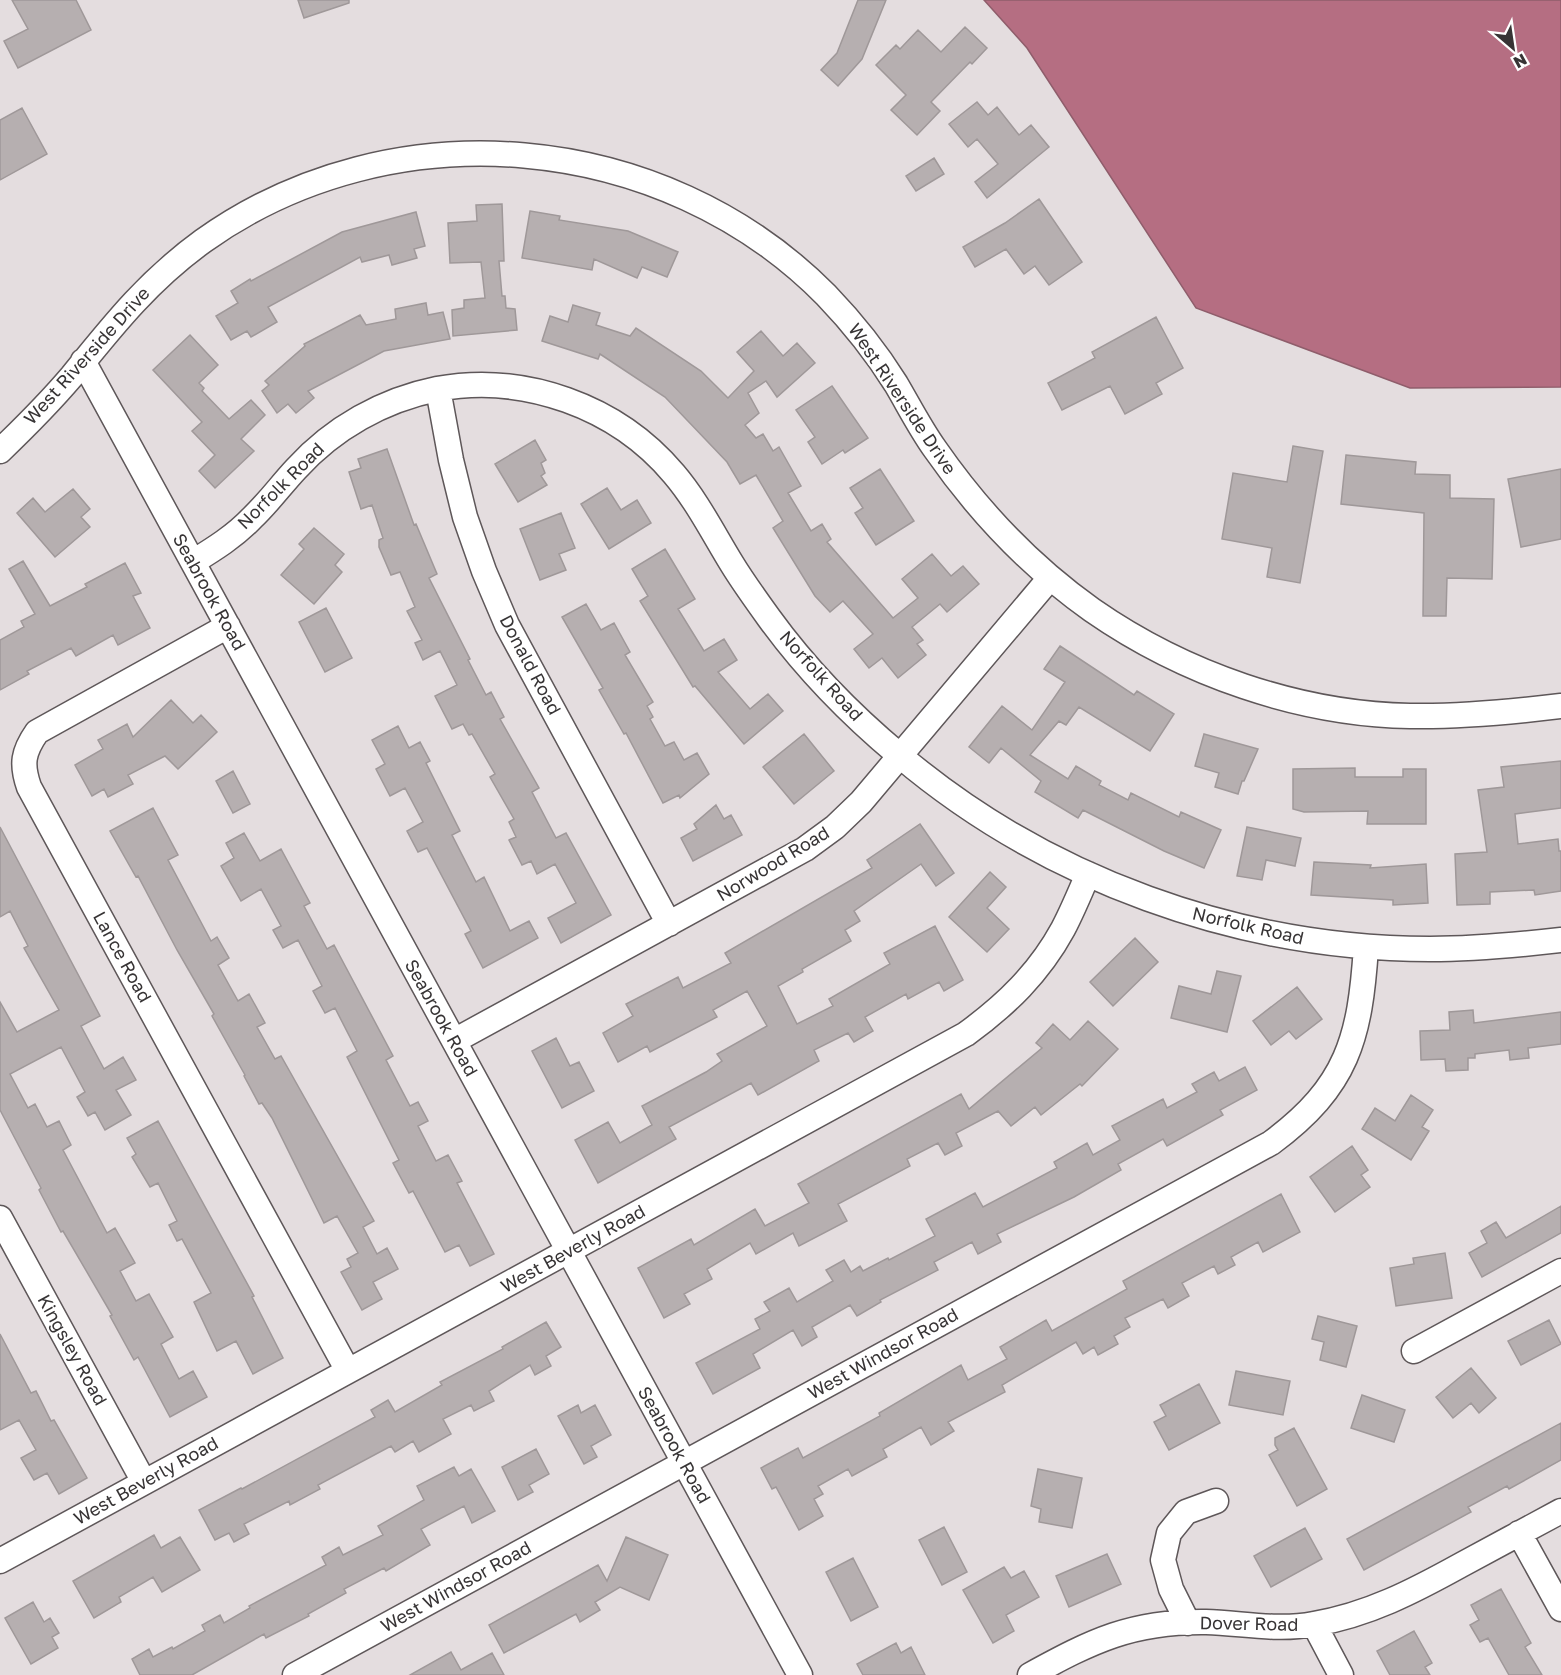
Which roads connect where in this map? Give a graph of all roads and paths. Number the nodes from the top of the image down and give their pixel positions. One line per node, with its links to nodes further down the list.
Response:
1 (83, 361): 3 (street, West Riverside Drive); 4 (street, Seabrook Road); 5 (street, West Riverside Drive)
2 (438, 389): 4 (street, Norfolk Road); 8 (street, Norfolk Road); 10 (street, Donald Road)
3 (0, 451)
4 (193, 562): 6 (street, Seabrook Road)
5 (1050, 578): 7 (street, West Riverside Drive); 8 (street, Norwood Road)
6 (228, 626): 13 (street, Seabrook Road); 18 (street, Lance Road)
7 (1561, 706)
8 (900, 756): 9 (street, Norfolk Road); 10 (street, Norwood Road)
9 (1088, 874): 12 (street, Norfolk Road); 15 (street, West Beverly Road)
10 (669, 924): 13 (street, Norwood Road)
11 (1561, 940): 12 (street, Norfolk Road)
12 (1366, 947): 19 (street, West Windsor Road)
13 (454, 1041): 15 (street, Seabrook Road)
14 (0, 1218): 20 (street, Kingsley Road)
15 (568, 1251): 18 (street, West Beverly Road); 19 (street, Seabrook Road)
16 (1561, 1271): 17 (street)
17 (1414, 1351)
18 (348, 1371): 20 (street, West Beverly Road)
19 (684, 1463): 29 (street, West Windsor Road); 30 (street, Seabrook Road)
20 (144, 1482): 24 (street, West Beverly Road)
21 (1216, 1501): 26 (street)
22 (1561, 1510): 23 (street, Dover Road)
23 (1519, 1533): 25 (street); 27 (street, Dover Road)
24 (0, 1561)
25 (1561, 1609)
26 (1188, 1623): 27 (street, Dover Road); 28 (street, Dover Road)
27 (1314, 1624): 32 (street)
28 (1070, 1666): 31 (street, Dover Road)
29 (295, 1675)
30 (800, 1675)
31 (1030, 1675)
32 (1341, 1675)

